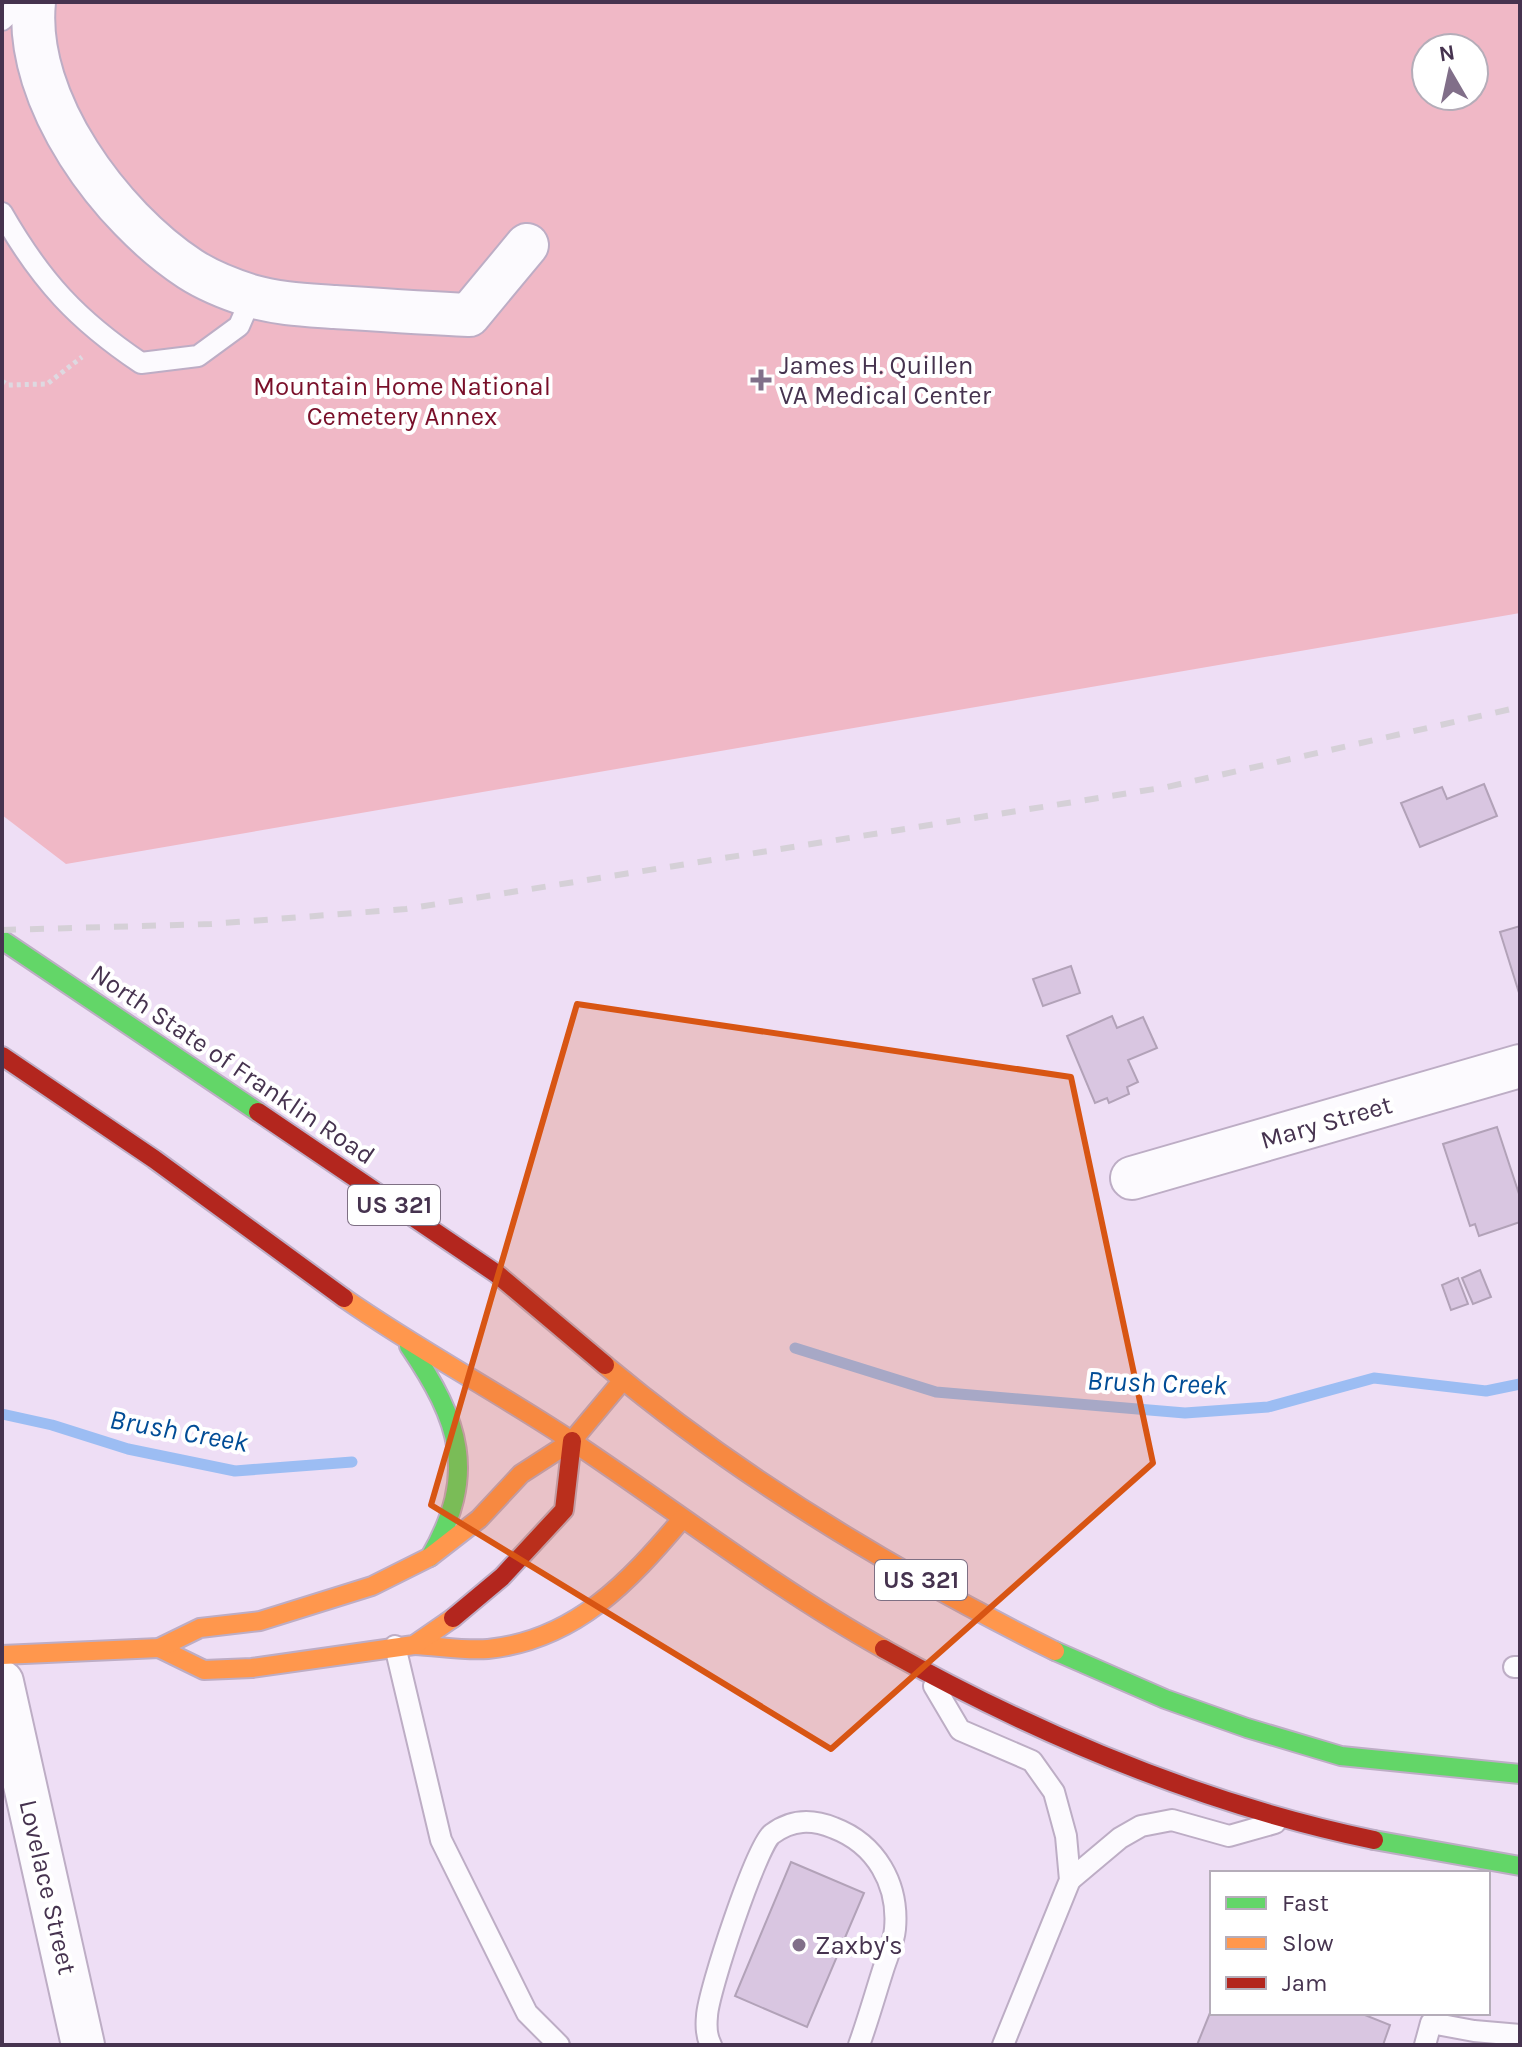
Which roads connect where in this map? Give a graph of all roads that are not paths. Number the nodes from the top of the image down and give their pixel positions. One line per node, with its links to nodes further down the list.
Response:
1 (22, 2): 3 (lane)
2 (34, 2): 6 (street)
3 (2, 20)
4 (2, 213): 6 (lane)
5 (527, 245): 6 (street)
6 (252, 296)
7 (2, 940): 12 (main road, North State of Franklin Road / US 321)
8 (2, 1056): 11 (main road, US 321)
9 (1520, 1066): 10 (street, Mary Street)
10 (1132, 1178)
11 (406, 1341): 13 (main road, US 321); 15 (main road)
12 (623, 1380): 13 (main road); 21 (main road, US 321)
13 (572, 1441): 14 (main road, US 321); 15 (main road); 16 (main road)
14 (682, 1519): 16 (main road); 19 (main road, US 321)
15 (430, 1557): 17 (main road)
16 (404, 1646): 17 (main road); 27 (lane)
17 (159, 1648): 18 (main road)
18 (2, 1655)
19 (926, 1672): 22 (main road, US 321); 24 (lane)
20 (2, 1682): 26 (street, Lovelace Street)
21 (1520, 1774)
22 (1287, 1820): 23 (main road, US 321); 24 (lane)
23 (1520, 1866)
24 (1070, 1880): 30 (lane)
25 (1520, 2035): 31 (lane)
26 (83, 2045)
27 (559, 2045)
28 (711, 2045): 29 (lane)
29 (859, 2045)
30 (1003, 2045)
31 (1425, 2045)

